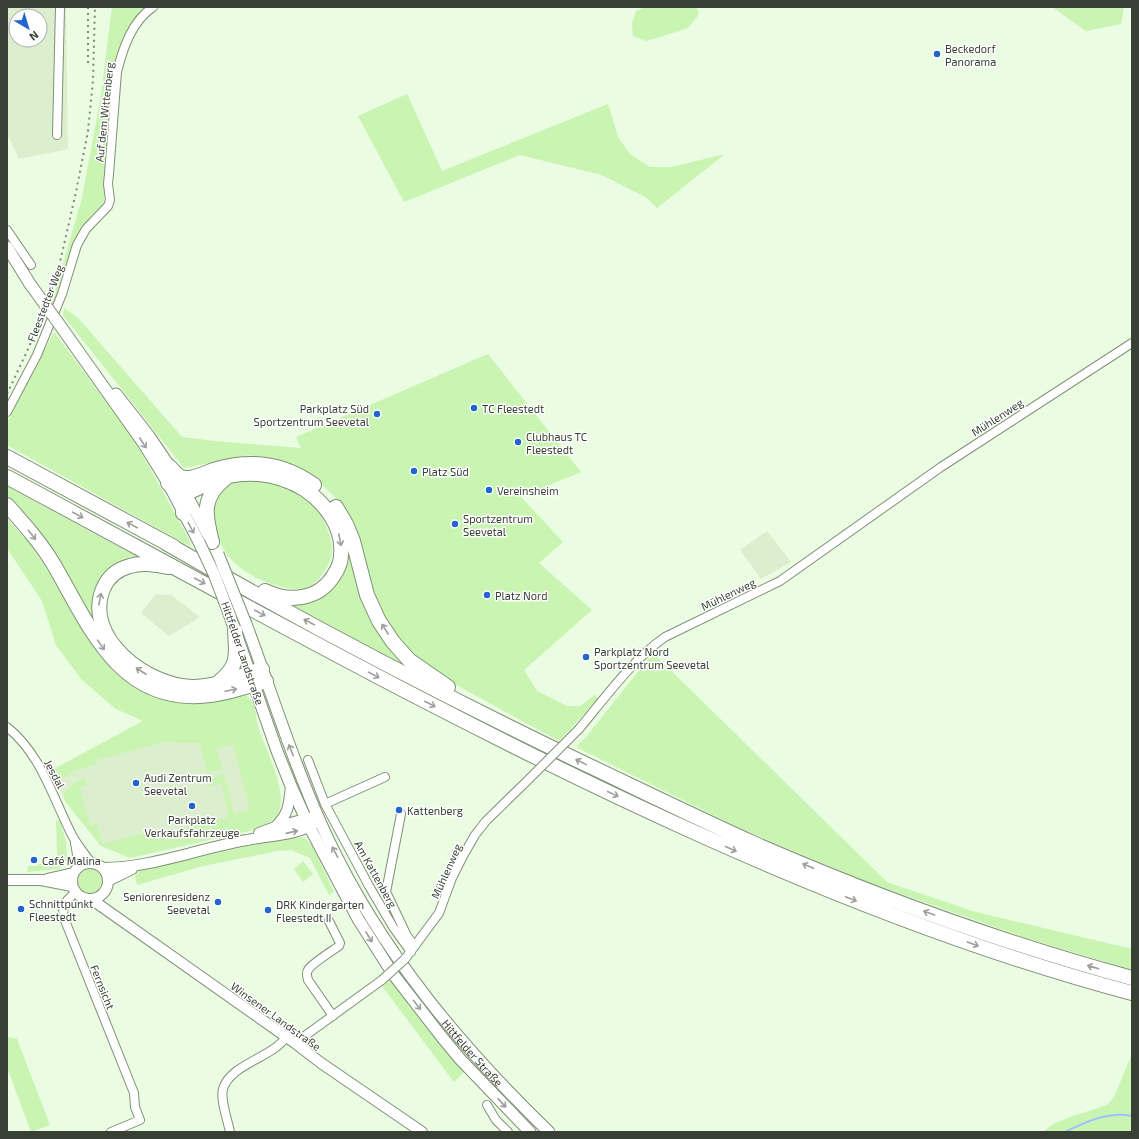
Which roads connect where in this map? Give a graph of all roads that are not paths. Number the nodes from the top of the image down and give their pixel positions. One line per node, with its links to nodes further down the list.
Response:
1 (60, 7): 3 (street)
2 (154, 7): 4 (street, Auf dem Wittenberg)
3 (57, 135)
4 (108, 206): 10 (street, Fleestedter Weg)
5 (7, 230): 7 (street)
6 (7, 247): 9 (main road, Hittfelder Landstraße, bridge)
7 (31, 265)
8 (1132, 343): 49 (street, Mühlenweg, bridge)
9 (72, 344): 12 (main road, Hittfelder Landstraße); 16 (main road, Hittfelder Landstraße, one-way to 16)
10 (7, 412)
11 (7, 457): 20 (highway, one-way to 11)
12 (170, 467): 15 (highway); 17 (main road, Hittfelder Landstraße)
13 (230, 476): 17 (highway); 20 (highway, one-way to 20); 21 (highway)
14 (7, 477): 22 (highway, one-way to 22)
15 (194, 478): 17 (highway); 26 (highway, one-way to 15)
16 (168, 483): 17 (highway); 19 (main road, Hittfelder Landstraße)
17 (185, 492): 19 (highway); 21 (main road, Hittfelder Landstraße)
18 (7, 505): 24 (highway, one-way to 24)
19 (184, 513): 21 (main road, Hittfelder Landstraße, one-way to 21)
20 (166, 543): 26 (highway, one-way to 20)
21 (210, 546): 23 (main road, Hittfelder Landstraße, bridge); 23 (main road, Hittfelder Landstraße, bridge)
22 (175, 568): 25 (highway, one-way to 22); 53 (highway, one-way to 53)
23 (241, 627): 24 (main road, Hittfelder Landstraße); 25 (highway)
24 (258, 677): 25 (highway); 30 (main road, Hittfelder Landstraße); 33 (main road, Hittfelder Landstraße, one-way to 24)
25 (219, 682)
26 (490, 718): 52 (highway, one-way to 26)
27 (7, 727): 36 (street, Jesdal)
28 (308, 760): 31 (street, Am Kattenberg)
29 (386, 777): 31 (street)
30 (292, 786): 34 (main road, Hittfelder Landstraße); 35 (street)
31 (325, 804): 49 (street, Am Kattenberg)
32 (401, 814): 49 (street)
33 (319, 818): 34 (street); 50 (main road, Hittfelder Landstraße, one-way to 33)
34 (307, 822): 35 (street); 37 (street, one-way to 34); 51 (main road, Hittfelder Landstraße, one-way to 51)
35 (275, 827): 37 (street)
36 (74, 838): 38 (street, Jesdal); 41 (street, Jesdal)
37 (246, 840): 39 (street)
38 (91, 863): 40 (street); 41 (street, Winsener Landstraße)
39 (144, 863): 40 (street); 44 (street)
40 (103, 868): 44 (street, Winsener Landstraße)
41 (76, 869): 43 (street, Winsener Landstraße); 45 (street)
42 (7, 880): 43 (street, Winsener Landstraße)
43 (41, 880): 45 (street, Winsener Landstraße)
44 (106, 886): 46 (street); 47 (street, Winsener Landstraße)
45 (74, 889): 46 (street, Winsener Landstraße); 58 (street, Fernsicht)
46 (91, 899): 47 (street, Winsener Landstraße)
47 (117, 917): 55 (street, Winsener Landstraße)
48 (329, 921): 54 (street)
49 (413, 949): 50 (street, Mühlenweg)
50 (404, 963): 54 (street, Mühlenweg, bridge); 63 (main road, Hittfelder Straße)
51 (393, 974): 62 (main road, Hittfelder Straße, one-way to 62)
52 (1131, 978)
53 (1130, 992)
54 (333, 1016): 56 (street, Mühlenweg)
55 (286, 1037): 56 (street, Winsener Landstraße); 59 (street)
56 (295, 1043): 60 (street, Winsener Landstraße)
57 (486, 1106): 61 (street)
58 (111, 1132)
59 (230, 1132)
60 (422, 1132)
61 (508, 1132)
62 (530, 1132)
63 (549, 1132)

